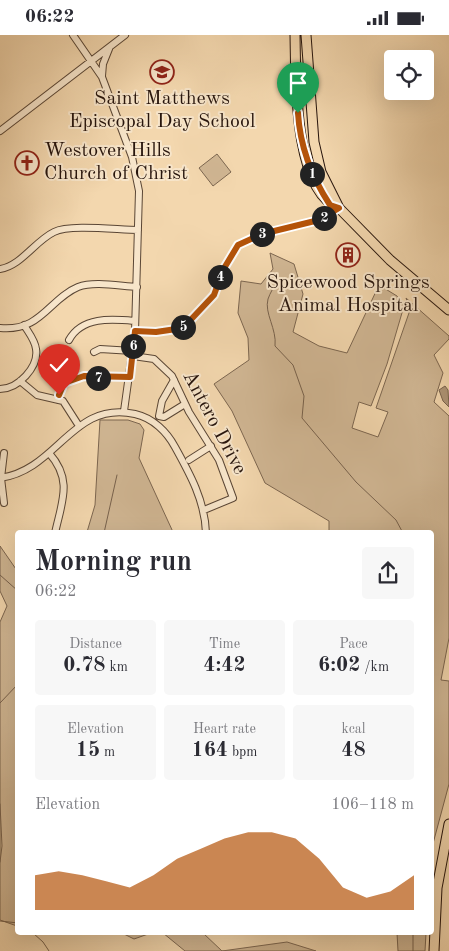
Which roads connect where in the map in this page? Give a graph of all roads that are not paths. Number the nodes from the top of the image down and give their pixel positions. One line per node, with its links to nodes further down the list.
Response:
1 (73, 35): 6 (street)
2 (125, 35): 5 (street)
3 (295, 35): 9 (main road)
4 (306, 35): 10 (main road)
5 (109, 47): 6 (street); 7 (street)
6 (92, 61): 7 (street); 8 (street)
7 (102, 77): 12 (street)
8 (0, 131)
9 (300, 132): 10 (main road); 11 (main road)
10 (313, 138): 11 (main road)
11 (339, 208): 15 (main road); 19 (street)
12 (138, 230): 13 (street); 14 (street)
13 (0, 269)
14 (137, 287): 16 (street); 17 (street)
15 (449, 310)
16 (134, 321): 19 (street); 20 (street)
17 (24, 325): 18 (street); 25 (street)
18 (0, 328)
19 (135, 331): 22 (street)
20 (69, 340)
21 (94, 352): 22 (street, Antero Drive)
22 (133, 353): 23 (street); 24 (street, Antero Drive)
23 (130, 377): 27 (street); 29 (street)
24 (174, 380): 28 (street, Antero Drive); 28 (street)
25 (20, 381): 26 (street); 27 (street)
26 (0, 389)
27 (58, 400): 30 (street)
28 (184, 404): 31 (street, Antero Drive)
29 (124, 411): 30 (street); 37 (street)
30 (79, 426): 33 (street)
31 (211, 446): 34 (street); 37 (street, Antero Drive)
32 (4, 453): 35 (street)
33 (49, 453): 35 (street); 38 (street)
34 (190, 460)
35 (0, 478): 36 (street)
36 (4, 503)
37 (204, 510): 39 (street)
38 (56, 530)
39 (206, 530)
40 (449, 824): 41 (main road)
41 (434, 886): 42 (main road)
42 (434, 951)

